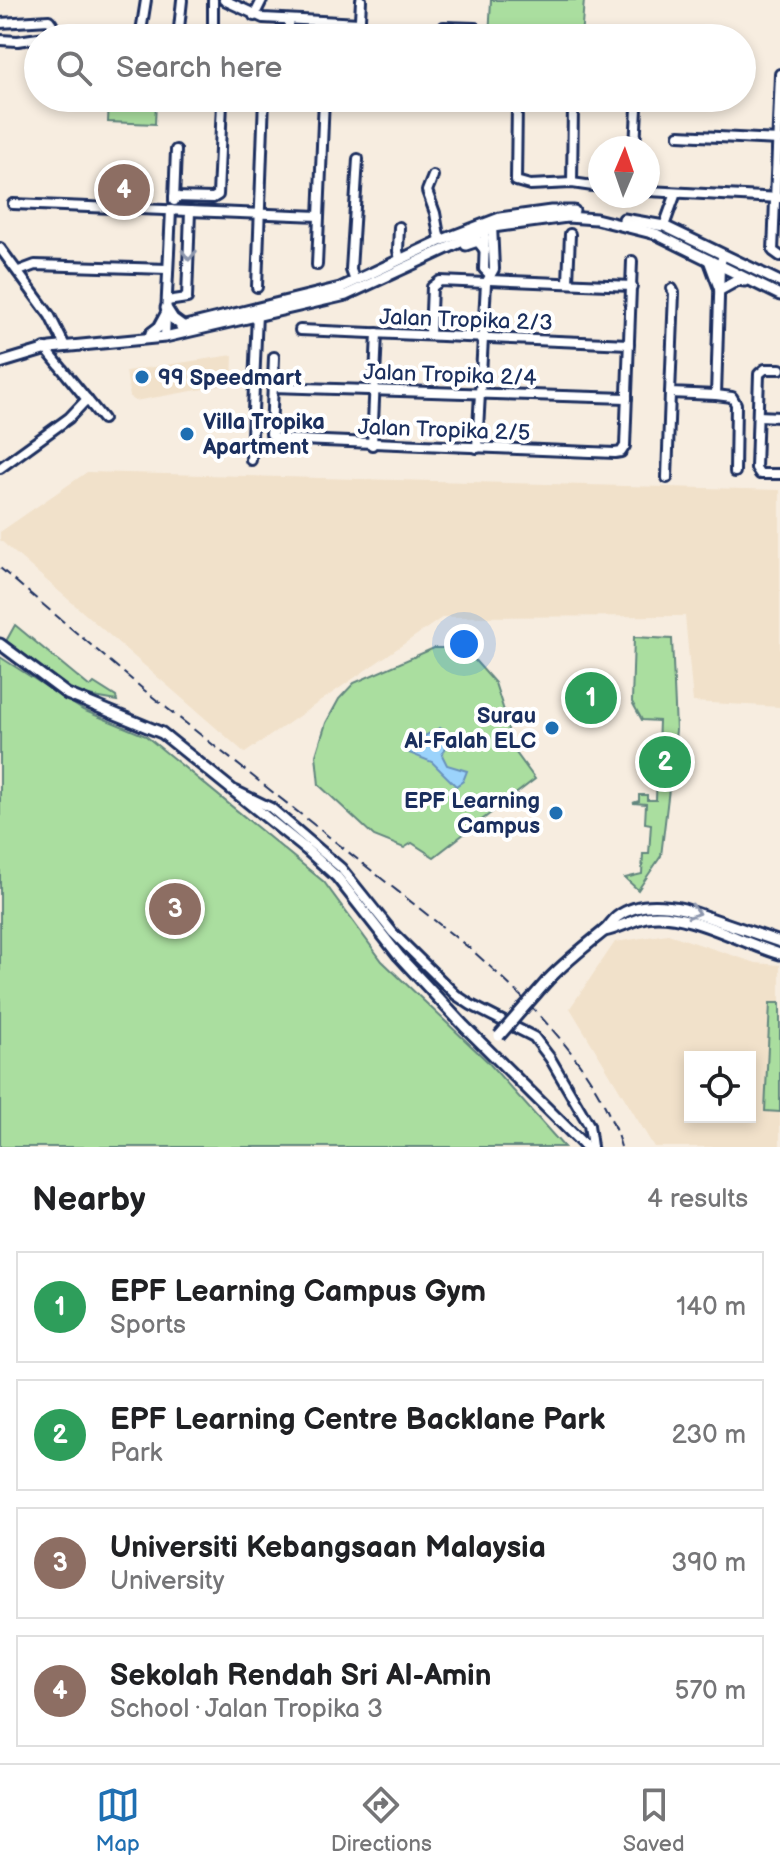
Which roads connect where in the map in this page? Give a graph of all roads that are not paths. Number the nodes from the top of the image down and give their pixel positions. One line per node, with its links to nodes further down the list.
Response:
1 (146, 0): 12 (street)
2 (182, 0): 13 (street)
3 (213, 0): 14 (street)
4 (224, 0): 7 (street)
5 (262, 0): 7 (street)
6 (361, 0): 10 (street)
7 (254, 16): 8 (street)
8 (289, 20): 10 (street); 15 (street)
9 (0, 23): 11 (street)
10 (360, 23)
11 (52, 24)
12 (142, 24)
13 (179, 24)
14 (213, 24)
15 (289, 24)
16 (0, 40): 17 (street)
17 (24, 40)
18 (780, 78): 27 (street)
19 (222, 112): 35 (street)
20 (263, 112): 40 (street)
21 (323, 112): 41 (street)
22 (517, 112): 31 (street)
23 (573, 112): 31 (street)
24 (637, 112): 26 (street)
25 (679, 135): 27 (street)
26 (636, 136)
27 (778, 140): 36 (street)
28 (176, 150): 35 (street)
29 (358, 159): 58 (street)
30 (433, 176): 46 (street)
31 (572, 183): 32 (street)
32 (588, 185)
33 (660, 192): 34 (street)
34 (676, 193): 36 (street); 43 (street)
35 (174, 197): 38 (street)
36 (777, 198): 49 (street)
37 (13, 204): 38 (street)
38 (172, 210): 39 (street); 55 (street)
39 (190, 211): 40 (street); 67 (street, one-way to 67)
40 (259, 213): 41 (street); 63 (street)
41 (319, 216): 54 (street)
42 (487, 226): 43 (street); 46 (street); 48 (street); 50 (street); 53 (street); 57 (street)
43 (664, 226): 51 (street)
44 (399, 227): 53 (street)
45 (570, 234): 59 (street)
46 (440, 241): 53 (street)
47 (0, 248): 56 (street)
48 (485, 250): 53 (street); 57 (street)
49 (777, 254)
50 (707, 258): 51 (street); 65 (street)
51 (722, 260): 60 (street); 61 (street); 65 (street)
52 (632, 261): 62 (street)
53 (403, 263): 58 (street); 68 (street)
54 (317, 265)
55 (168, 269): 56 (street); 67 (street)
56 (19, 271): 78 (street)
57 (488, 279): 59 (street); 74 (street); 75 (street)
58 (355, 281): 68 (street)
59 (568, 282): 62 (street)
60 (780, 282)
61 (752, 283): 65 (street); 66 (street)
62 (632, 286): 77 (street)
63 (257, 287)
64 (672, 289): 85 (street)
65 (720, 290): 87 (street)
66 (780, 295)
67 (166, 308): 69 (street); 71 (street); 73 (street)
68 (257, 312): 69 (street); 73 (street); 95 (street)
69 (184, 327): 73 (street)
70 (300, 330): 72 (street, Jalan Tropika 2/3)
71 (151, 333): 73 (street); 76 (street)
72 (377, 333): 74 (street, Jalan Tropika 2/3); 84 (street)
73 (165, 334): 76 (street)
74 (430, 335): 75 (street, Jalan Tropika 2/3)
75 (483, 336): 77 (street, Jalan Tropika 2/3); 86 (street)
76 (140, 339): 78 (street)
77 (629, 344): 88 (street)
78 (65, 346): 79 (street)
79 (48, 348): 81 (street); 89 (street)
80 (274, 357): 83 (street)
81 (0, 362)
82 (780, 369): 90 (street)
83 (272, 387): 84 (street, Jalan Tropika 2/4); 93 (street, Jalan Tropika 2/5)
84 (374, 390): 86 (street, Jalan Tropika 2/4); 93 (street)
85 (670, 391): 87 (street); 99 (street)
86 (480, 394): 88 (street, Jalan Tropika 2/4); 94 (street)
87 (716, 395): 97 (street)
88 (627, 398): 94 (street, Jalan Tropika 2/5)
89 (87, 399): 92 (street); 96 (street)
90 (758, 416): 91 (street); 98 (street)
91 (780, 417)
92 (103, 419)
93 (372, 445): 94 (street, Jalan Tropika 2/5)
94 (477, 448)
95 (251, 460)
96 (0, 468)
97 (735, 472)
98 (780, 474)
99 (667, 478)
100 (0, 644): 101 (street)
101 (231, 789): 105 (street); 106 (street)
102 (604, 931): 103 (street, one-way to 103); 104 (street); 105 (street, bridge)
103 (779, 942)
104 (776, 953)
105 (487, 1048): 106 (street)
106 (587, 1146)

